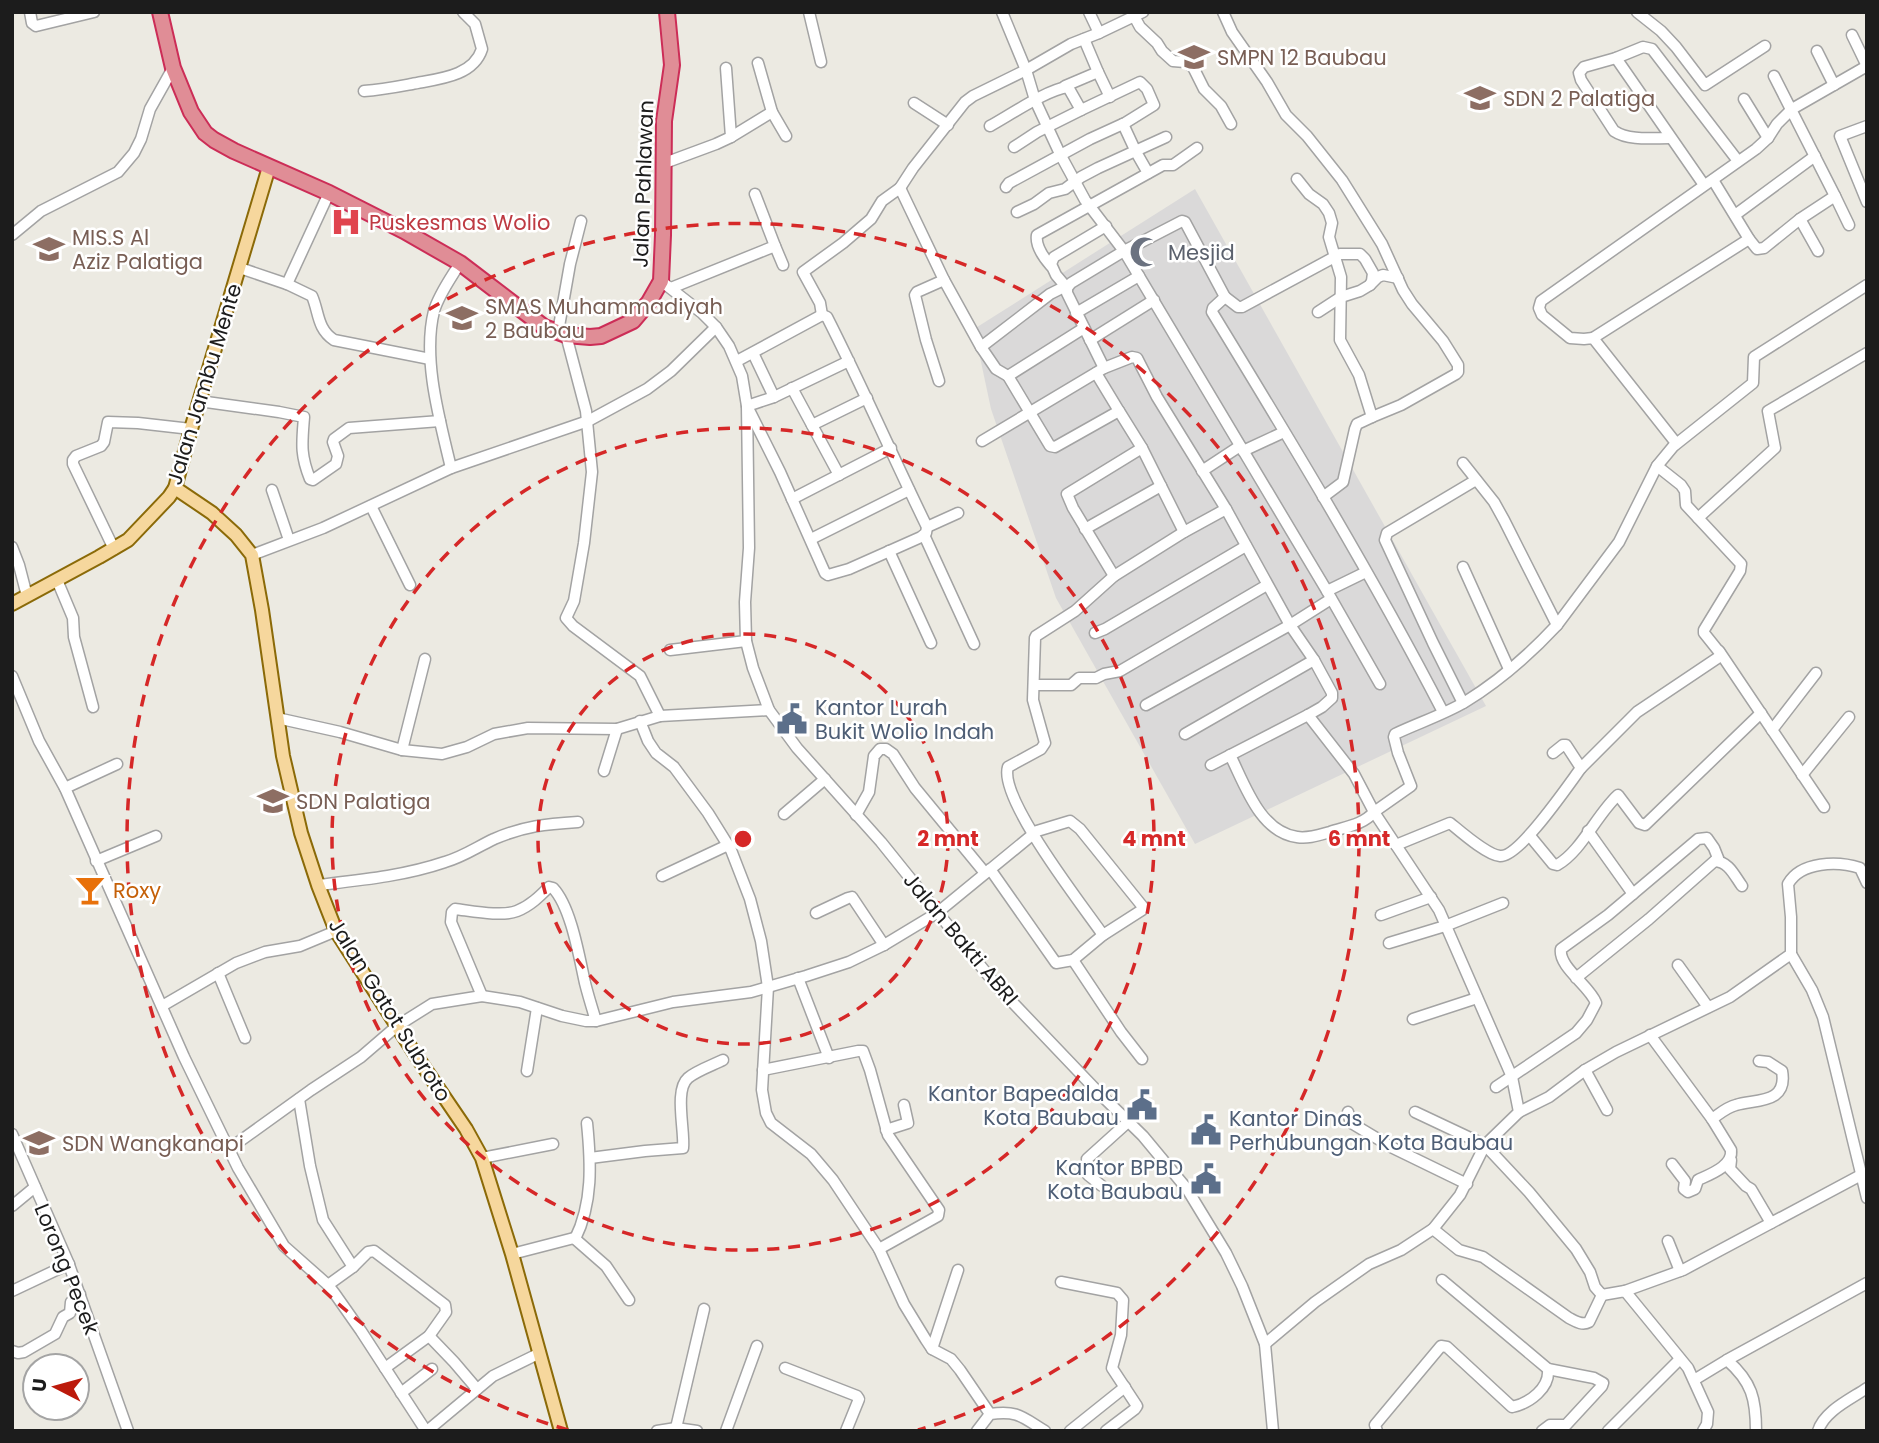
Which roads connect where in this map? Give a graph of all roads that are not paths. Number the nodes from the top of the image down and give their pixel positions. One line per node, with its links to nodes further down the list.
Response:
1 (30, 12): 2 (street)
2 (94, 12)
3 (160, 12): 21 (highway, Jalan Pahlawan)
4 (463, 12): 28 (street)
5 (667, 12): 53 (highway, Jalan Pahlawan)
6 (809, 12): 18 (street)
7 (1002, 12): 23 (street)
8 (1089, 12): 12 (street)
9 (1223, 12): 84 (street)
10 (1637, 12): 15 (street)
11 (1139, 14): 12 (street); 37 (street)
12 (1099, 33): 14 (street)
13 (1852, 35): 20 (street)
14 (1084, 39): 23 (street); 24 (street)
15 (1765, 46)
16 (1817, 51): 26 (street)
17 (1616, 58): 45 (street); 45 (street); 52 (street)
18 (821, 62)
19 (758, 63): 35 (street)
20 (1867, 66): 26 (street)
21 (173, 68): 54 (highway, Jalan Pahlawan); 73 (street)
22 (726, 68): 43 (street)
23 (1026, 70): 31 (street); 38 (street)
24 (1098, 72): 27 (street); 29 (street)
25 (1774, 76): 33 (street)
26 (1834, 85): 33 (street)
27 (1065, 86): 31 (street); 34 (street)
28 (364, 91)
29 (1110, 97): 34 (street); 36 (street)
30 (1744, 99): 46 (street)
31 (1035, 100): 39 (street); 41 (street)
32 (915, 103): 38 (street)
33 (1792, 109): 46 (street); 51 (street)
34 (1081, 110): 41 (street)
35 (772, 112): 42 (street); 43 (street)
36 (1123, 124): 49 (street); 50 (street)
37 (1231, 124)
38 (948, 125): 61 (street)
39 (990, 126)
40 (1867, 126): 56 (street)
41 (1047, 127): 47 (street); 50 (street)
42 (786, 135)
43 (731, 137): 53 (street)
44 (1166, 137): 49 (street)
45 (1670, 138): 59 (street)
46 (1768, 138): 52 (street)
47 (1014, 147)
48 (1197, 148): 55 (street)
49 (1136, 152): 55 (street); 58 (street)
50 (1060, 154): 58 (street); 60 (street)
51 (1815, 156): 64 (street); 68 (street)
52 (1738, 161): 59 (street)
53 (662, 164): 87 (highway, Jalan Pahlawan)
54 (269, 167): 62 (highway, Jalan Pahlawan); 82 (main road, Jalan Jambu Mente)
55 (1148, 173): 66 (street)
56 (1862, 176): 65 (street)
57 (1297, 179): 78 (street)
58 (1076, 182): 66 (street); 67 (street)
59 (1708, 183): 68 (street); 100 (street)
60 (1006, 187)
61 (900, 188): 85 (street); 96 (street)
62 (329, 193): 79 (highway, Jalan Pahlawan); 86 (street)
63 (755, 194): 75 (street)
64 (1835, 196): 69 (street); 71 (street)
65 (1867, 202)
66 (1089, 206): 72 (street); 81 (street)
67 (1017, 212)
68 (1735, 215): 74 (street)
69 (1800, 219): 74 (street); 77 (street)
70 (581, 221): 99 (street)
71 (1849, 225)
72 (1106, 226): 76 (street); 81 (street)
73 (12, 235)
74 (1749, 239): 100 (street)
75 (775, 246): 80 (street); 87 (street)
76 (1124, 251): 83 (street); 90 (street); 92 (street)
77 (1818, 251)
78 (1335, 257): 88 (street); 91 (street); 92 (street)
79 (460, 263): 99 (highway, Jalan Pahlawan); 105 (street)
80 (783, 265)
81 (1051, 266): 90 (street)
82 (240, 268): 86 (street); 114 (main road, Jalan Jambu Mente)
83 (1139, 276): 93 (street); 95 (street)
84 (1398, 278): 88 (street); 118 (street)
85 (944, 280): 102 (street); 110 (street)
86 (287, 285): 105 (street)
87 (666, 285): 97 (street, Jalan Bakti ABRI); 99 (highway, Jalan Pahlawan)
88 (1370, 285): 91 (street)
89 (1867, 285): 125 (street)
90 (1067, 288): 95 (street); 102 (street)
91 (1341, 297): 94 (street); 118 (street)
92 (1225, 298): 123 (street)
93 (1154, 300): 101 (street); 128 (street)
94 (1318, 312)
95 (1076, 313): 98 (street)
96 (822, 315): 103 (street); 107 (street)
97 (716, 327): 106 (street, Jalan Bakti ABRI); 120 (street)
98 (1084, 328): 101 (street); 109 (street)
99 (562, 333): 120 (street)
100 (1593, 338): 125 (street)
101 (1090, 340): 108 (street)
102 (981, 347): 109 (street)
103 (753, 353): 106 (street); 112 (street)
104 (1867, 353): 144 (street)
105 (430, 359): 119 (street)
106 (737, 361): 115 (street, Jalan Bakti ABRI)
107 (849, 361): 111 (street); 113 (street)
108 (1100, 370): 116 (street); 117 (street); 132 (street)
109 (1008, 376): 117 (street)
110 (939, 381)
111 (792, 388): 112 (street); 121 (street)
112 (774, 397): 115 (street)
113 (867, 398): 121 (street); 126 (street)
114 (199, 401): 119 (street); 122 (main road, Jalan Jambu Mente)
115 (747, 406): 140 (street); 167 (street, Jalan Bakti ABRI)
116 (1119, 411): 117 (street); 127 (street)
117 (1031, 413): 124 (street)
118 (1372, 417): 139 (street)
119 (440, 421): 131 (street)
120 (588, 421): 131 (street); 186 (street)
121 (813, 425): 133 (street)
122 (191, 429): 136 (main road, Jalan Jambu Mente); 152 (street)
123 (1284, 432): 128 (street); 139 (street)
124 (982, 441)
125 (1675, 445): 130 (street)
126 (891, 447): 133 (street); 138 (street)
127 (1142, 448): 135 (street); 145 (street)
128 (1242, 448): 132 (street); 161 (street)
129 (1463, 463): 134 (street)
130 (1657, 466): 144 (street); 165 (street)
131 (451, 468): 141 (street)
132 (1202, 471): 142 (street)
133 (839, 475): 140 (street)
134 (1476, 480): 165 (street); 179 (street)
135 (1161, 486): 145 (street); 147 (street)
136 (175, 488): 152 (main road, Jalan Jambu Mente); 154 (main road)
137 (272, 490): 149 (street)
138 (909, 490): 146 (street); 148 (street)
139 (1323, 497): 156 (street)
140 (792, 499): 148 (street)
141 (371, 506): 149 (street); 159 (street)
142 (1226, 509): 147 (street); 150 (street)
143 (958, 513): 146 (street)
144 (1698, 518): 171 (street)
145 (1085, 529): 157 (street)
146 (926, 531): 153 (street); 169 (street)
147 (1184, 532): 157 (street)
148 (811, 539): 153 (street)
149 (289, 540): 154 (street)
150 (1247, 546): 160 (street); 166 (street)
151 (12, 547): 162 (street)
152 (114, 549): 158 (main road, Jalan Jambu Mente)
153 (889, 551): 168 (street)
154 (252, 555): 187 (main road, Jalan Gatot Subroto)
155 (1463, 568): 174 (street)
156 (1366, 572): 161 (street); 183 (street)
157 (1114, 576): 178 (street)
158 (57, 580): 162 (main road, Jalan Jambu Mente); 181 (street)
159 (410, 585)
160 (1267, 585): 164 (street); 178 (street)
161 (1329, 595): 164 (street); 177 (street)
162 (27, 596): 163 (main road, Jalan Jambu Mente)
163 (12, 604)
164 (1290, 625): 173 (street); 180 (street)
165 (1557, 625): 174 (street)
166 (1096, 633)
167 (746, 641): 170 (street); 182 (street, Jalan Bakti ABRI)
168 (931, 643)
169 (974, 644)
170 (670, 650)
171 (1719, 650): 184 (street); 198 (street)
172 (425, 659): 193 (street)
173 (1314, 660): 185 (street); 192 (street)
174 (1509, 669): 179 (street)
175 (1816, 673): 191 (street)
176 (12, 676): 202 (street)
177 (1380, 684)
178 (1034, 685): 209 (street)
179 (1463, 703): 183 (street)
180 (1146, 705)
181 (93, 707)
182 (769, 710): 186 (street); 201 (street, Jalan Bakti ABRI)
183 (1443, 712): 204 (street)
184 (1761, 713): 191 (street); 208 (street)
185 (1308, 715): 195 (street); 204 (street)
186 (660, 716): 189 (street)
187 (277, 718): 193 (street); 220 (main road, Jalan Gatot Subroto)
188 (1849, 718): 200 (street)
189 (640, 721): 190 (street); 212 (street)
190 (617, 729): 193 (street); 199 (street)
191 (1772, 730): 200 (street)
192 (1185, 734)
193 (402, 750)
194 (1553, 753): 198 (street)
195 (1230, 755): 197 (street); 204 (street)
196 (117, 764): 202 (street)
197 (1211, 765)
198 (1581, 768): 211 (street)
199 (604, 771)
200 (1802, 775): 203 (street)
201 (824, 779): 205 (street); 206 (street, Jalan Bakti ABRI)
202 (65, 788): 214 (street)
203 (1824, 807)
204 (1374, 812): 213 (street)
205 (784, 814)
206 (856, 815): 217 (street); 226 (street, Jalan Bakti ABRI)
207 (578, 822): 220 (street)
208 (1588, 831): 211 (street); 222 (street)
209 (1032, 835): 217 (street); 230 (street); 230 (street)
210 (156, 836): 214 (street)
211 (1530, 836): 213 (street)
212 (728, 845): 218 (street); 239 (street)
213 (1396, 845): 223 (street)
214 (96, 861): 242 (street)
215 (1715, 861): 221 (street); 222 (street); 238 (street)
216 (1863, 864): 219 (street); 233 (street)
217 (987, 871): 226 (street); 234 (street)
218 (662, 876)
219 (1867, 883)
220 (318, 885): 229 (main road, Jalan Gatot Subroto)
221 (1742, 886)
222 (1633, 894): 238 (street)
223 (1431, 897): 227 (street); 228 (street)
224 (1503, 904): 228 (street)
225 (816, 913): 232 (street)
226 (937, 913): 232 (street); 266 (street, Jalan Bakti ABRI)
227 (1381, 915)
228 (1446, 926): 231 (street); 241 (street)
229 (337, 931): 236 (street); 247 (main road, Jalan Gatot Subroto)
230 (1103, 934): 234 (street)
231 (1389, 943)
232 (884, 945): 237 (street)
233 (1791, 954): 243 (street); 277 (street)
234 (1073, 960): 251 (street)
235 (1678, 965): 243 (street)
236 (218, 973): 242 (street); 249 (street)
237 (798, 978): 239 (street); 250 (street)
238 (1576, 978): 257 (street)
239 (768, 986): 246 (street); 254 (street)
240 (482, 996): 244 (street); 246 (street); 247 (street)
241 (1477, 998): 245 (street); 257 (street)
242 (162, 1006): 272 (street)
243 (1708, 1007): 248 (street)
244 (537, 1008): 246 (street); 256 (street)
245 (1413, 1019)
246 (596, 1021)
247 (397, 1026): 259 (street); 273 (main road, Jalan Gatot Subroto)
248 (1650, 1035): 255 (street); 265 (street)
249 (244, 1038)
250 (829, 1058): 254 (street); 268 (street)
251 (1142, 1059)
252 (723, 1060): 274 (street)
253 (1759, 1061): 265 (street)
254 (762, 1070): 287 (street)
255 (1585, 1070): 261 (street); 264 (street)
256 (527, 1071)
257 (1512, 1077): 258 (street); 264 (street)
258 (1496, 1087)
259 (299, 1099): 272 (street); 290 (street)
260 (904, 1105): 268 (street)
261 (1607, 1110)
262 (1348, 1112): 278 (street)
263 (1415, 1112): 271 (street)
264 (1519, 1112): 271 (street)
265 (1712, 1119): 275 (street)
266 (1128, 1122): 280 (street); 304 (street, Jalan Bakti ABRI)
267 (587, 1124): 274 (street)
268 (886, 1130): 287 (street)
269 (12, 1134): 279 (street, Lorong Pecek)
270 (553, 1144): 273 (street)
271 (1485, 1145): 278 (street); 300 (street)
272 (229, 1149): 296 (street)
273 (482, 1158): 288 (main road, Jalan Gatot Subroto)
274 (590, 1158): 285 (street)
275 (1731, 1160): 276 (street); 283 (street)
276 (1672, 1164)
277 (1861, 1175): 281 (street); 283 (street)
278 (1467, 1184): 284 (street)
279 (35, 1186): 282 (street); 289 (street, Lorong Pecek)
280 (1101, 1186)
281 (1867, 1198)
282 (12, 1206)
283 (1771, 1223): 292 (street)
284 (1433, 1229): 300 (street); 304 (street)
285 (575, 1239): 288 (street); 301 (street)
286 (1668, 1241): 292 (street)
287 (879, 1249): 306 (street)
288 (512, 1254): 308 (main road, Jalan Gatot Subroto)
289 (69, 1264): 297 (street); 299 (street, Lorong Pecek)
290 (353, 1267): 296 (street); 303 (street)
291 (958, 1270): 306 (street)
292 (1680, 1271): 298 (street)
293 (1442, 1280): 313 (street)
294 (1061, 1282): 316 (street)
295 (1867, 1283): 310 (street)
296 (328, 1285): 311 (street)
297 (12, 1291)
298 (1625, 1291): 300 (street); 309 (street)
299 (79, 1294): 307 (street); 322 (street, Lorong Pecek)
300 (1602, 1295)
301 (629, 1300)
302 (704, 1309): 321 (street)
303 (429, 1336): 311 (street); 318 (street)
304 (1265, 1344): 333 (street, Jalan Bakti ABRI)
305 (757, 1346): 327 (street)
306 (932, 1349): 320 (street)
307 (12, 1351)
308 (540, 1353): 318 (street); 324 (main road, Jalan Gatot Subroto)
309 (1680, 1359): 315 (street); 336 (street)
310 (1727, 1360): 315 (street); 338 (street)
311 (385, 1368): 319 (street)
312 (785, 1368): 328 (street)
313 (1548, 1368): 334 (street); 335 (street)
314 (432, 1369): 319 (street)
315 (1694, 1380): 337 (street)
316 (1125, 1387): 331 (street); 332 (street)
317 (1867, 1388): 339 (street)
318 (477, 1389): 323 (street)
319 (401, 1393): 323 (street)
320 (990, 1414): 329 (street); 330 (street)
321 (676, 1428): 325 (street); 326 (street)
322 (128, 1431)
323 (427, 1431)
324 (561, 1431)
325 (657, 1431)
326 (697, 1431)
327 (726, 1431)
328 (846, 1431)
329 (976, 1431)
330 (1045, 1431)
331 (1070, 1431)
332 (1106, 1431)
333 (1273, 1431)
334 (1377, 1431)
335 (1542, 1431)
336 (1608, 1431)
337 (1703, 1431)
338 (1756, 1431)
339 (1818, 1431)

